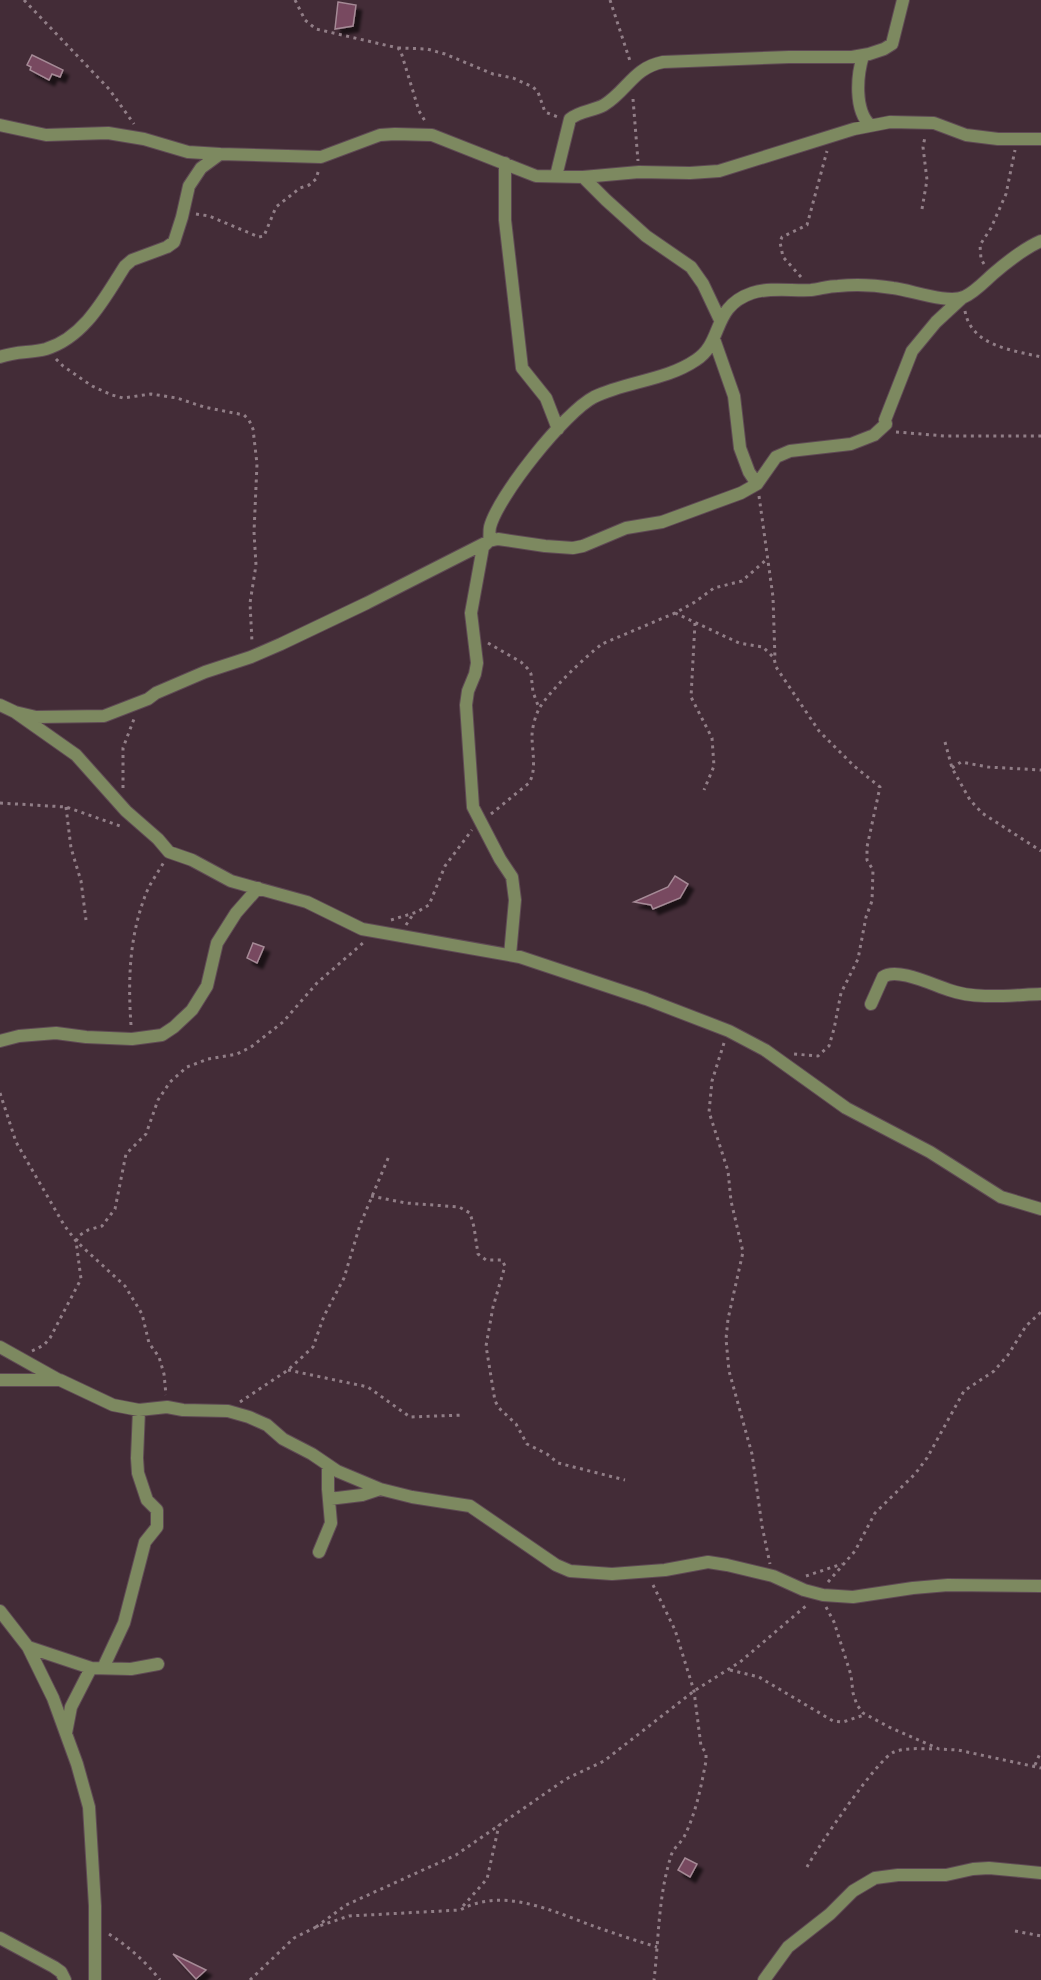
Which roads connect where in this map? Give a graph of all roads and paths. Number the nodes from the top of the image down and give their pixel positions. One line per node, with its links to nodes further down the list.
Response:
1 (24, 0): 14 (path)
2 (295, 0): 5 (path)
3 (610, 0): 7 (path)
4 (903, 0): 6 (street)
5 (398, 48): 8 (path); 12 (path)
6 (863, 56): 7 (street); 11 (street)
7 (636, 74): 8 (street); 20 (path)
8 (568, 121): 21 (street)
9 (934, 123): 11 (street); 16 (street); 23 (path)
10 (0, 125): 14 (street)
11 (870, 125): 13 (street)
12 (432, 135): 18 (street); 19 (street)
13 (830, 137): 20 (street); 27 (path)
14 (144, 139): 17 (street)
15 (1041, 139): 16 (street)
16 (1017, 140): 26 (path)
17 (220, 154): 18 (street); 24 (street)
18 (321, 157): 24 (path)
19 (505, 163): 21 (street); 35 (street)
20 (639, 172): 22 (street)
21 (556, 176): 22 (street)
22 (583, 177): 29 (street)
23 (922, 209)
24 (182, 217): 31 (street)
25 (1041, 241): 26 (street)
26 (995, 272): 28 (street)
27 (813, 290): 28 (street); 29 (street)
28 (963, 297): 33 (path); 34 (street)
29 (720, 320): 30 (street)
30 (714, 339): 35 (street); 37 (street)
31 (46, 349): 32 (street); 43 (path)
32 (0, 357)
33 (1041, 357)
34 (886, 424): 36 (path); 37 (street)
35 (558, 429): 38 (street)
36 (1041, 436)
37 (757, 484): 38 (street); 39 (path)
38 (489, 541): 42 (street); 43 (street)
39 (767, 560): 40 (path); 44 (path)
40 (675, 613): 41 (path); 47 (path)
41 (694, 623): 44 (path); 51 (path)
42 (472, 627): 47 (path); 55 (street)
43 (251, 657): 45 (street)
44 (776, 667): 68 (path)
45 (148, 699): 46 (street); 54 (path)
46 (6, 709): 54 (street)
47 (539, 709): 55 (path)
48 (945, 742): 49 (path)
49 (952, 768): 50 (path); 57 (path)
50 (1041, 770)
51 (704, 790)
52 (0, 803): 53 (path)
53 (66, 807): 56 (path); 60 (path)
54 (126, 811): 58 (street)
55 (480, 822): 61 (path); 62 (street)
56 (128, 829)
57 (1041, 851)
58 (169, 852): 59 (street); 66 (path)
59 (258, 888): 61 (street); 66 (street)
60 (86, 920)
61 (374, 933): 62 (street); 73 (path)
62 (510, 955): 65 (street)
63 (1041, 994): 64 (street)
64 (871, 1004)
65 (729, 1031): 72 (street); 91 (path)
66 (132, 1038): 67 (street)
67 (0, 1041)
68 (790, 1054)
69 (0, 1093): 73 (path)
70 (389, 1156): 71 (path)
71 (371, 1196): 77 (path); 85 (path)
72 (1041, 1209)
73 (76, 1241): 76 (path); 80 (path)
74 (1041, 1312): 89 (path)
75 (0, 1347): 76 (street)
76 (20, 1358): 79 (street)
77 (288, 1370): 82 (path); 83 (path)
78 (0, 1380): 79 (street)
79 (60, 1380): 81 (street)
80 (167, 1407): 81 (street); 82 (street)
81 (139, 1410): 99 (street)
82 (228, 1411): 84 (street)
83 (463, 1415)
84 (328, 1466): 86 (street); 87 (street)
85 (626, 1480)
86 (380, 1489): 87 (street); 90 (street)
87 (329, 1499): 88 (street)
88 (319, 1552)
89 (843, 1563): 91 (path); 93 (path)
90 (642, 1572): 91 (street); 101 (path)
91 (778, 1579): 93 (street)
92 (1041, 1586): 93 (street)
93 (821, 1595): 100 (path); 102 (path)
94 (0, 1611): 96 (street)
95 (0, 1622): 96 (street)
96 (14, 1630): 97 (street)
97 (28, 1647): 99 (street); 103 (street)
98 (158, 1664): 99 (street)
99 (97, 1668): 103 (street)
100 (730, 1670): 101 (path); 102 (path)
101 (694, 1690): 108 (path); 117 (path)
102 (866, 1714): 104 (path)
103 (66, 1733): 112 (street)
104 (939, 1749): 106 (path); 109 (path)
105 (1041, 1751): 106 (path)
106 (1035, 1765): 107 (path)
107 (1041, 1768)
108 (499, 1825): 111 (path); 113 (path)
109 (807, 1867)
110 (1041, 1873): 123 (street)
111 (460, 1910): 113 (path); 117 (path)
112 (94, 1924): 119 (street); 120 (path)
113 (316, 1927): 121 (path)
114 (1015, 1931): 115 (path)
115 (1041, 1936)
116 (0, 1938): 118 (street)
117 (657, 1947): 122 (path)
118 (65, 1980)
119 (95, 1980)
120 (160, 1980)
121 (250, 1980)
122 (654, 1980)
123 (764, 1980)

